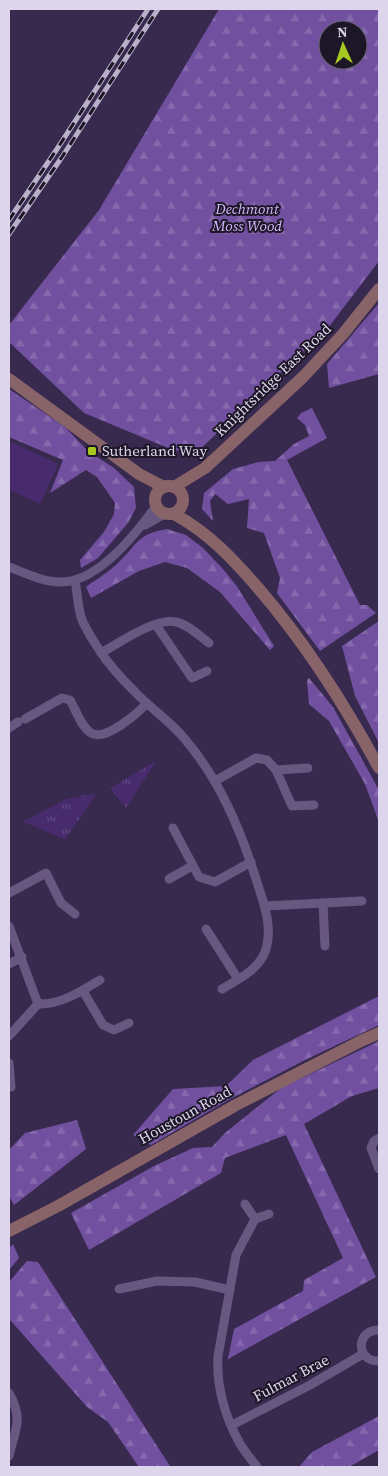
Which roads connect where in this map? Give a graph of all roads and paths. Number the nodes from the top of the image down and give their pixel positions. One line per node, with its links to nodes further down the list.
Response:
1 (379, 289): 3 (street, Knightsridge East Road)
2 (9, 379): 4 (street)
3 (205, 468): 5 (street, Knightsridge East Road); 6 (street, Knightsridge East Road)
4 (139, 474): 5 (street); 7 (street)
5 (169, 487): 6 (street); 7 (street)
6 (183, 500): 7 (street); 8 (street)
7 (162, 508): 8 (street); 10 (street)
8 (203, 531): 18 (street)
9 (9, 567): 10 (street)
10 (75, 580): 13 (street)
11 (156, 625): 12 (street); 13 (street); 14 (street)
12 (209, 643)
13 (102, 653): 15 (street)
14 (207, 671)
15 (148, 703): 16 (street); 20 (street)
16 (9, 728)
17 (308, 768): 19 (street)
18 (379, 768)
19 (276, 770): 20 (street); 21 (street)
20 (215, 781): 23 (street)
21 (314, 805)
22 (173, 828): 24 (street)
23 (251, 862): 24 (street); 29 (street)
24 (192, 866): 25 (street)
25 (169, 879)
26 (9, 893): 30 (street)
27 (362, 901): 28 (street)
28 (323, 903): 29 (street); 33 (street)
29 (265, 906): 36 (street)
30 (75, 914)
31 (9, 926): 34 (street)
32 (206, 929): 36 (street)
33 (325, 946)
34 (22, 957): 35 (street); 40 (street)
35 (9, 964)
36 (238, 979): 38 (street)
37 (100, 980): 39 (street)
38 (222, 989)
39 (83, 991): 40 (street); 41 (street)
40 (38, 1004): 43 (street)
41 (129, 1023)
42 (379, 1033): 51 (street, Houstoun Road)
43 (9, 1036)
44 (9, 1063): 45 (street)
45 (11, 1087)
46 (379, 1138): 47 (street)
47 (379, 1169)
48 (245, 1204): 50 (street)
49 (269, 1214): 50 (street)
50 (255, 1219): 53 (street)
51 (9, 1231)
52 (119, 1289): 53 (street)
53 (230, 1290): 58 (street)
54 (379, 1330): 55 (street)
55 (364, 1354): 56 (street); 58 (street, Fulmar Brae)
56 (379, 1361)
57 (9, 1393): 59 (street)
58 (232, 1425): 60 (street)
59 (9, 1456)
60 (257, 1467)

